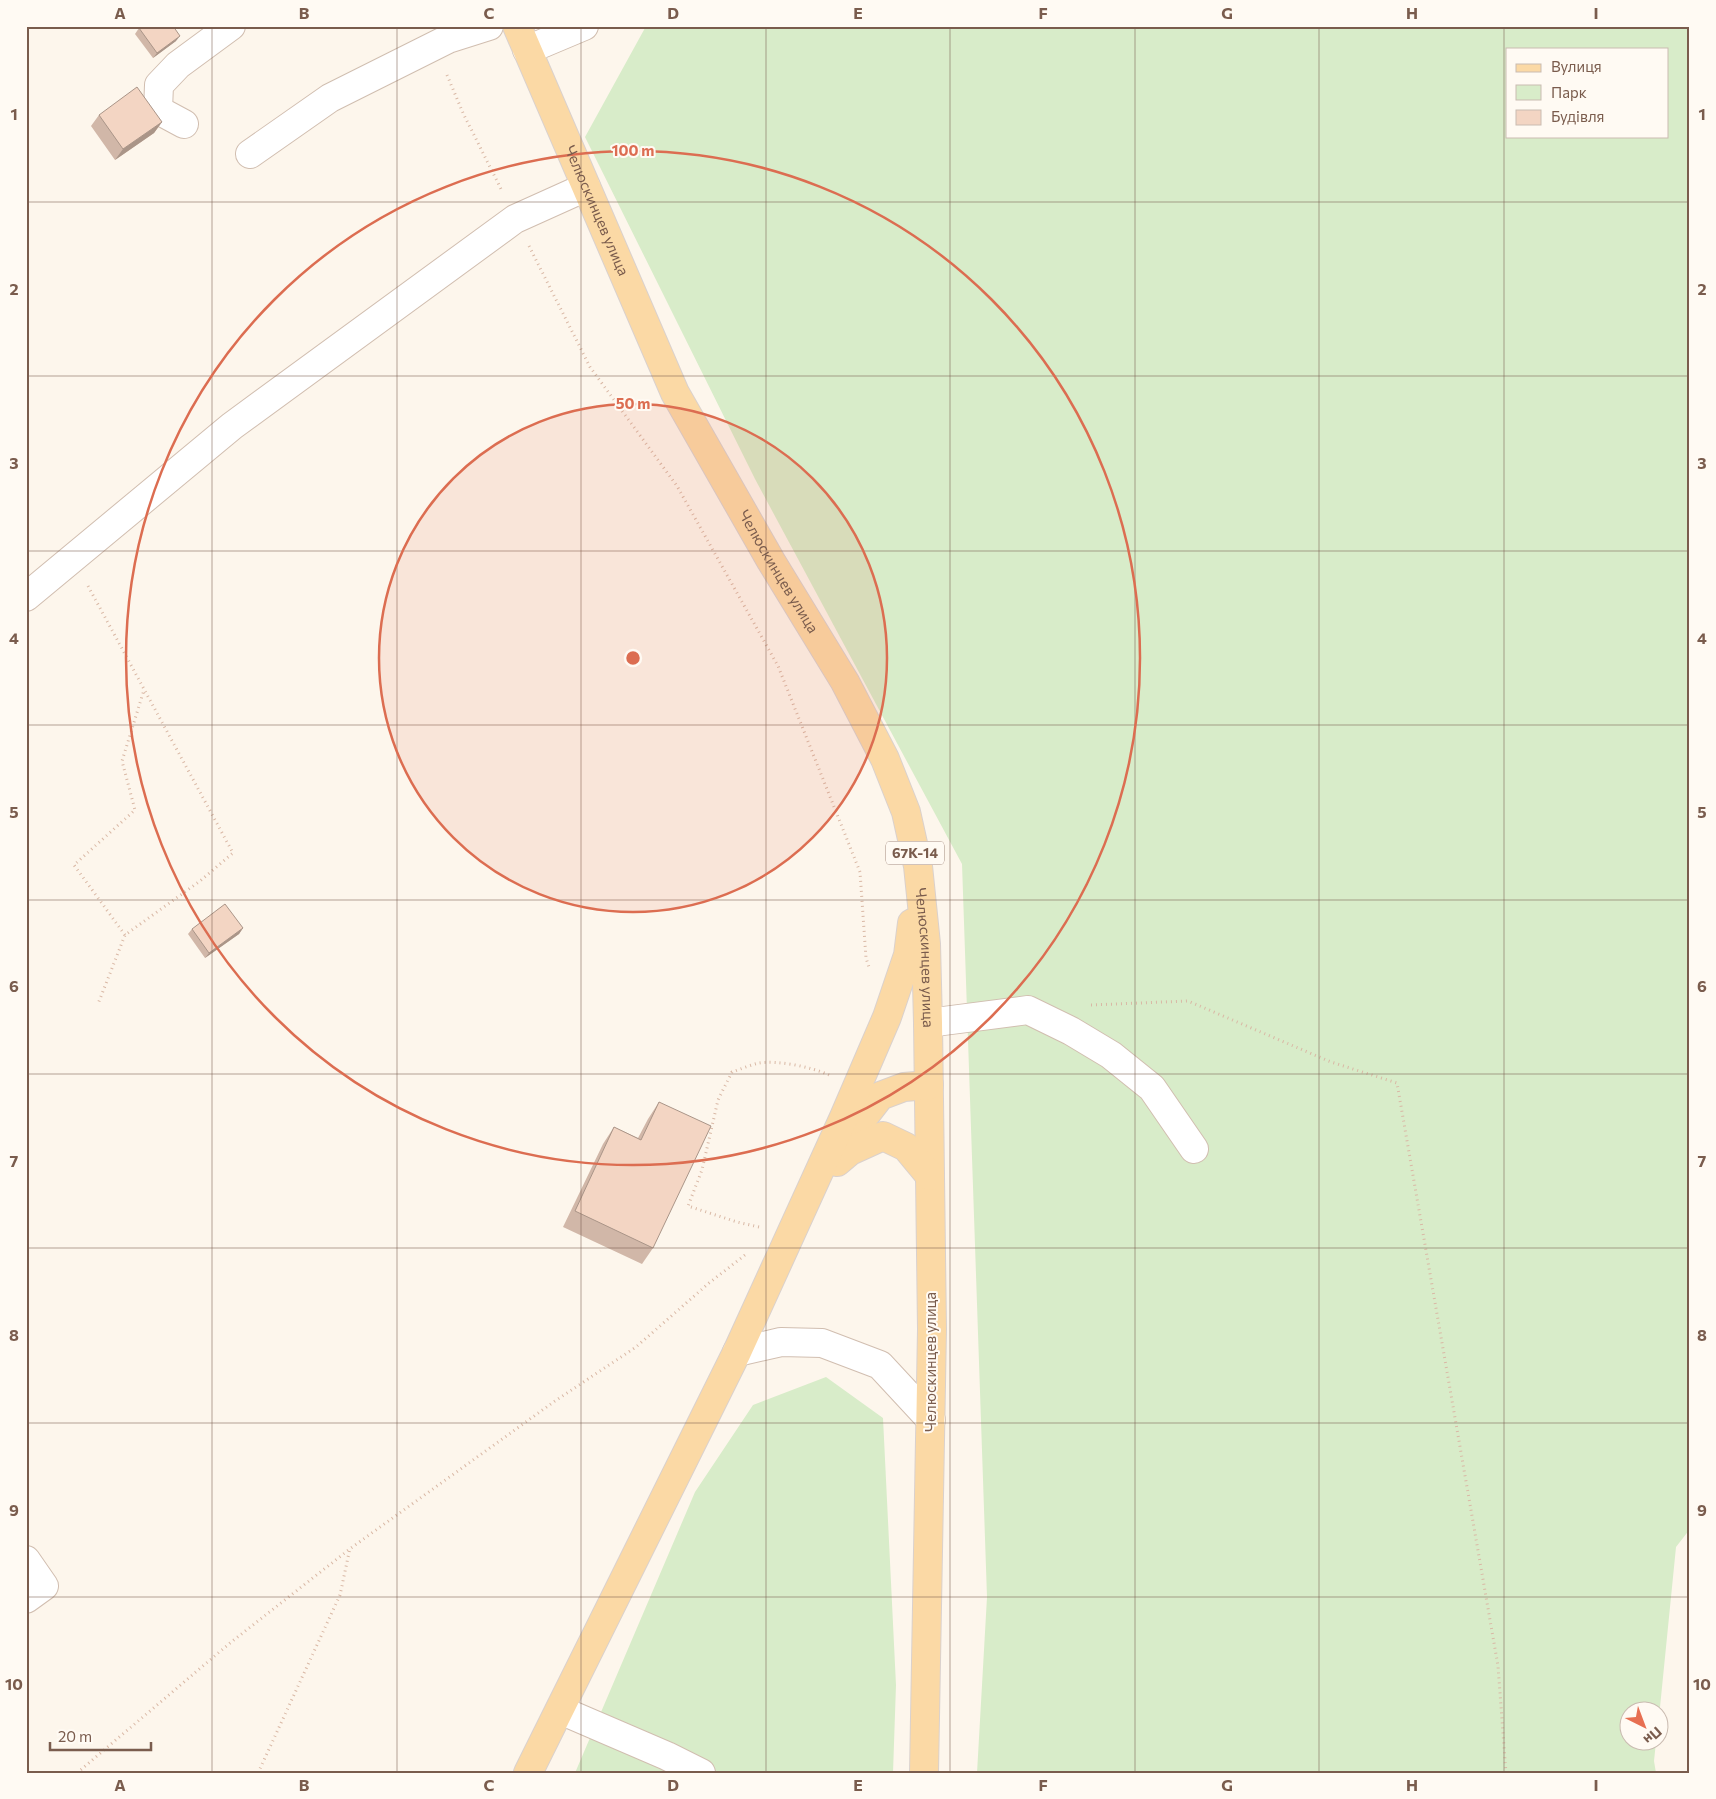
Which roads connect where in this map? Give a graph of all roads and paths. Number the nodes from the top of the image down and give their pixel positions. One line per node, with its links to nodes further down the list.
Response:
1 (231, 26): 6 (street)
2 (489, 26): 5 (street)
3 (584, 26): 4 (street)
4 (522, 38): 8 (main road, Челюскинцев улица / 67К-14)
5 (436, 46): 7 (street); 9 (path)
6 (184, 124)
7 (250, 154)
8 (586, 187): 9 (street); 13 (main road, Челюскинцев улица / 67К-14)
9 (516, 219): 10 (street); 17 (path)
10 (74, 558): 11 (street); 12 (path)
11 (26, 598)
12 (144, 690): 14 (path); 14 (path)
13 (918, 866): 17 (main road); 18 (main road, Челюскинцев улица / 67К-14)
14 (125, 936): 15 (path)
15 (98, 1004)
16 (1085, 1005): 37 (path)
17 (887, 1017): 20 (main road)
18 (928, 1023): 19 (main road, Челюскинцев улица / 67К-14); 21 (street)
19 (929, 1085): 22 (main road, Челюскинцев улица / 67К-14); 23 (main road)
20 (856, 1088): 23 (main road); 24 (path)
21 (1194, 1149)
22 (930, 1176): 23 (main road); 27 (main road, Челюскинцев улица / 67К-14)
23 (815, 1181): 24 (main road)
24 (791, 1235): 26 (main road)
25 (746, 1255): 28 (path)
26 (738, 1352): 27 (street); 31 (main road)
27 (931, 1420): 36 (main road, Челюскинцев улица / 67К-14)
28 (351, 1548): 32 (path); 33 (path)
29 (26, 1560): 30 (street)
30 (26, 1599)
31 (560, 1710): 34 (main road); 35 (street)
32 (77, 1773)
33 (258, 1773)
34 (528, 1773)
35 (701, 1773)
36 (924, 1773)
37 (1506, 1773)

